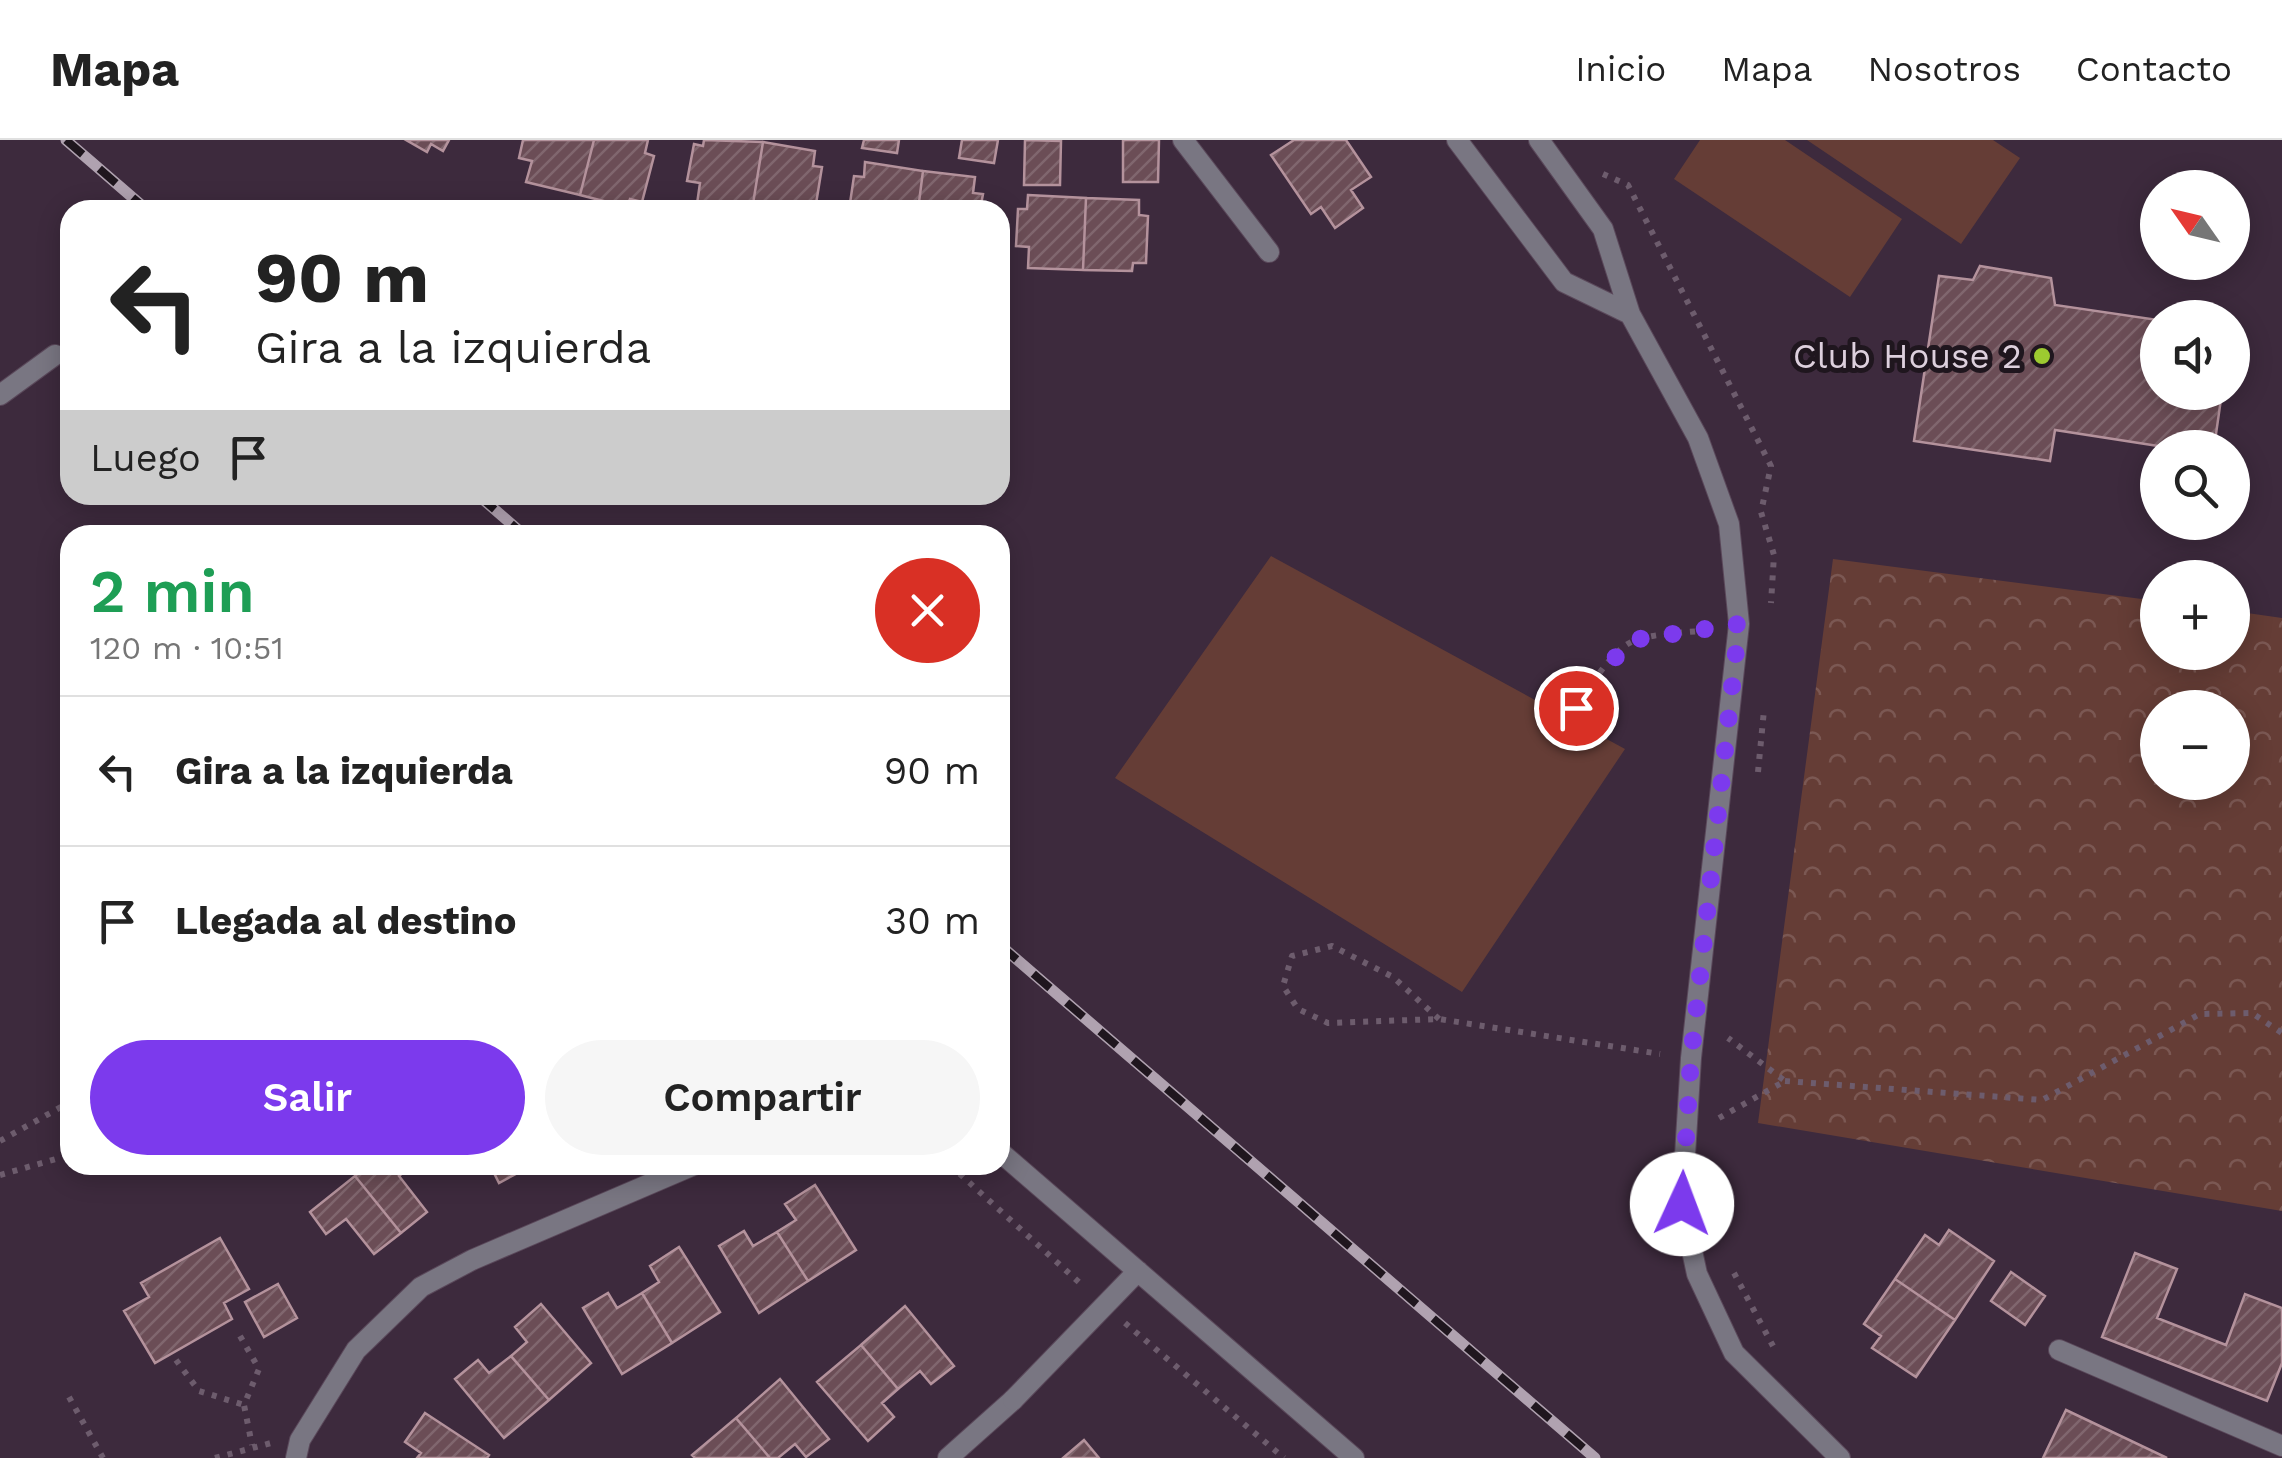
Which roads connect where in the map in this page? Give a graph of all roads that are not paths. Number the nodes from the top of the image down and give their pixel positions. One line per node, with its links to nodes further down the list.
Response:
1 (1183, 140): 4 (street)
2 (1457, 140): 5 (street)
3 (1538, 140): 5 (street)
4 (1270, 252)
5 (1630, 314): 16 (street)
6 (55, 355): 7 (street)
7 (0, 395)
8 (1010, 1161): 10 (street)
9 (672, 1175): 13 (street)
10 (1138, 1271): 14 (street); 15 (street)
11 (2059, 1350): 12 (street)
12 (2282, 1446)
13 (298, 1449)
14 (948, 1458)
15 (1354, 1458)
16 (1840, 1458)

